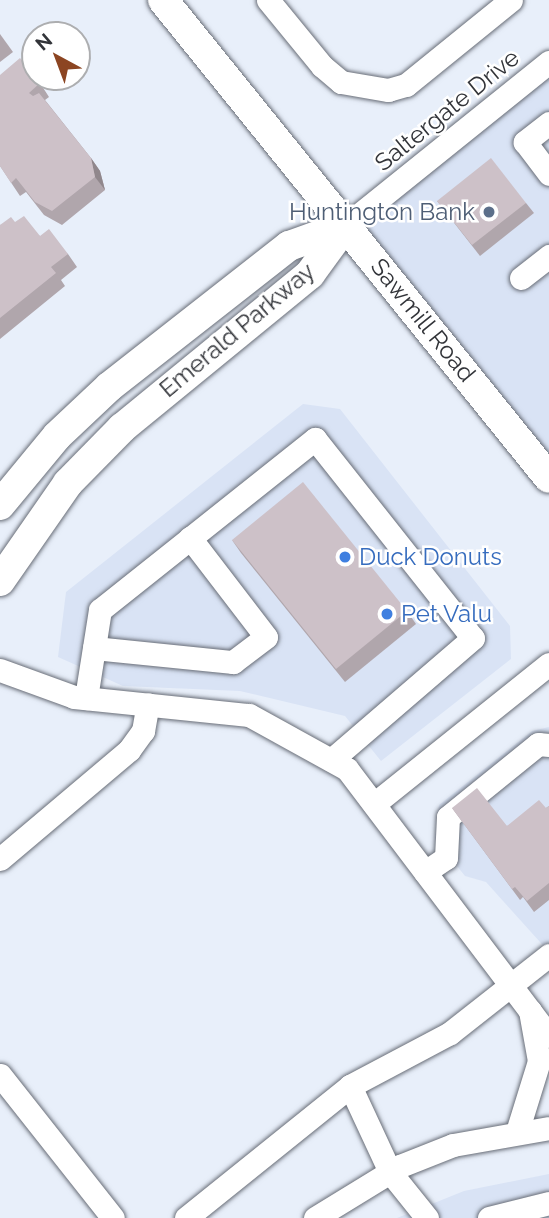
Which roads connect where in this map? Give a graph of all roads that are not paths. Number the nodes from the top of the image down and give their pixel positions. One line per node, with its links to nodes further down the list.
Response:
1 (163, 0): 7 (main road, Sawmill Road)
2 (268, 0): 3 (street)
3 (511, 0)
4 (549, 62): 7 (street, Saltergate Drive)
5 (549, 123): 6 (street)
6 (549, 174)
7 (345, 226): 10 (main road, Sawmill Road); 11 (main road, Emerald Parkway); 13 (main road, Emerald Parkway)
8 (549, 256): 9 (street)
9 (521, 278)
10 (545, 468)
11 (0, 505)
12 (190, 538): 14 (street); 14 (street); 20 (street)
13 (0, 582)
14 (94, 648): 17 (street)
15 (549, 664): 21 (street)
16 (0, 670): 17 (street)
17 (86, 698): 18 (street)
18 (148, 705): 20 (street); 22 (street)
19 (549, 745): 23 (street)
20 (331, 760): 21 (street)
21 (374, 804): 23 (street)
22 (0, 859)
23 (425, 872): 25 (street)
24 (549, 955): 25 (street)
25 (511, 986): 26 (street); 29 (street)
26 (530, 1011): 27 (street); 31 (street)
27 (549, 1036)
28 (0, 1075): 34 (street)
29 (350, 1086): 32 (street); 35 (street)
30 (549, 1128): 31 (street)
31 (517, 1132): 32 (street)
32 (390, 1172): 36 (street); 37 (street)
33 (549, 1203): 38 (street)
34 (113, 1218)
35 (186, 1218)
36 (315, 1218)
37 (427, 1218)
38 (489, 1218)

